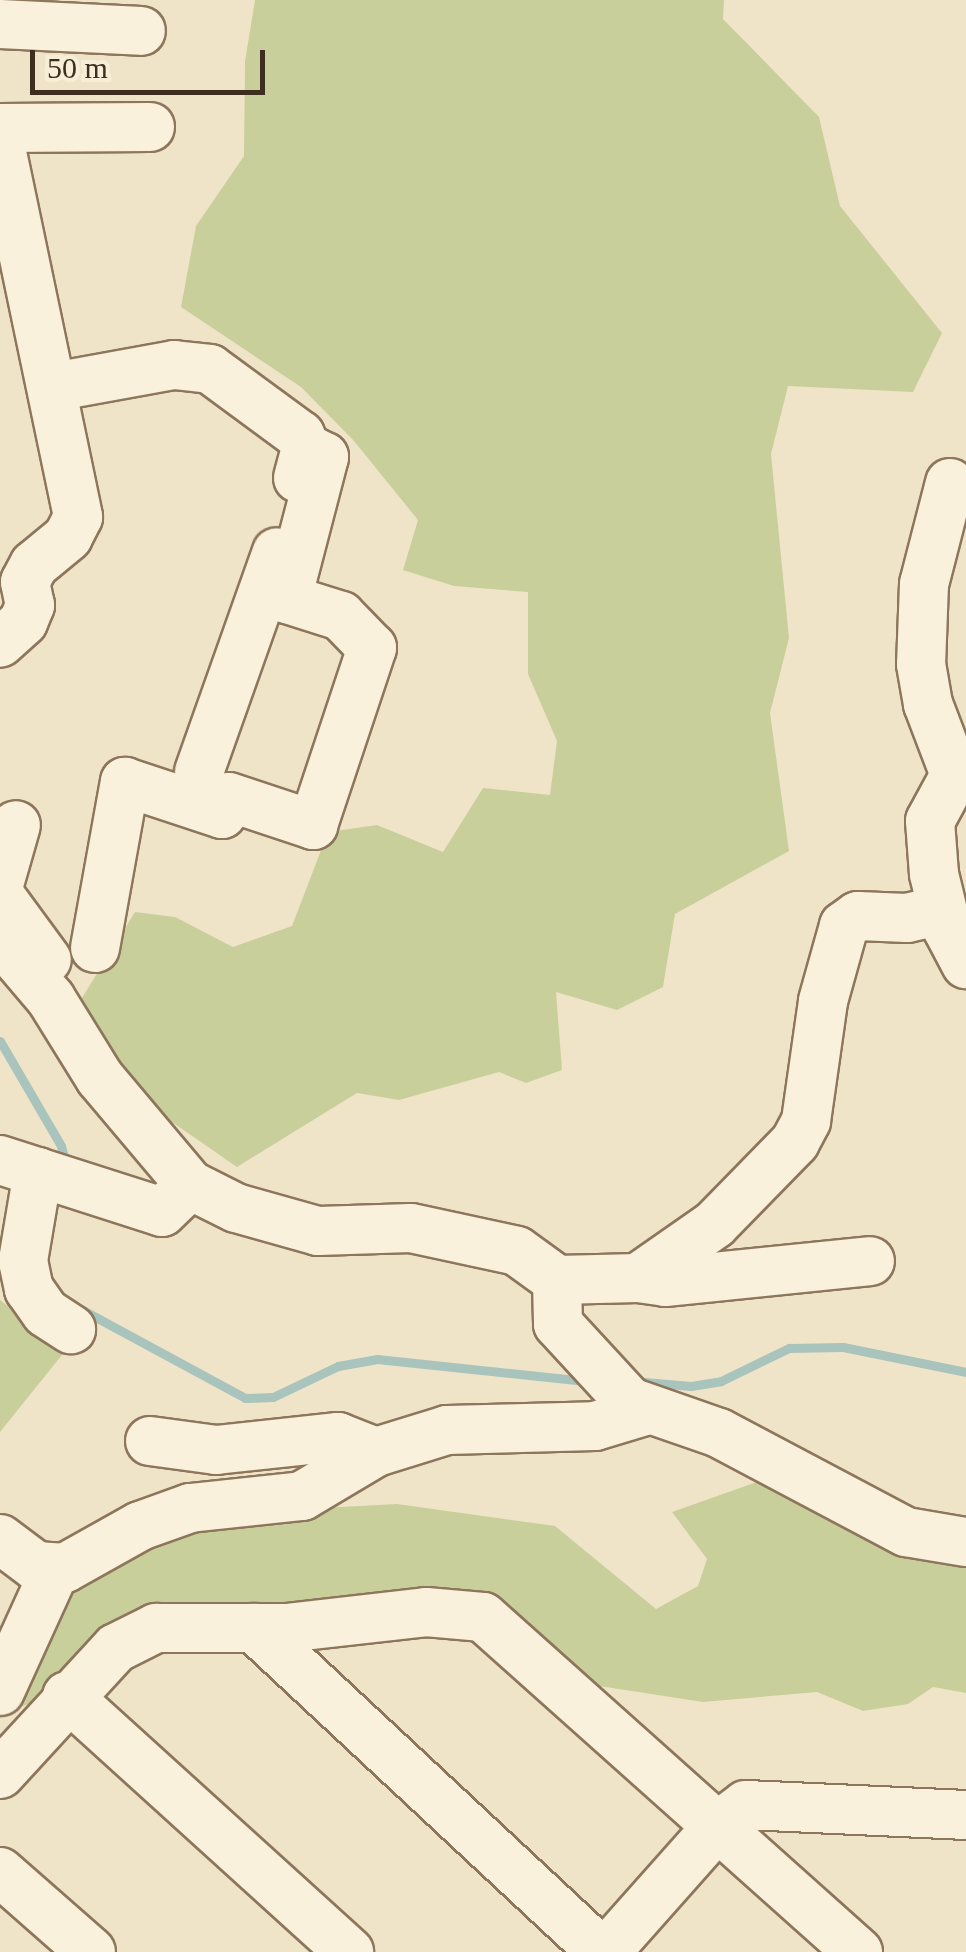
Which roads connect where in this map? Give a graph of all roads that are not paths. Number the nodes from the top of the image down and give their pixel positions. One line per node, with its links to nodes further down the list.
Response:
1 (57, 13): 2 (street); 3 (street)
2 (0, 24)
3 (0, 42)
4 (150, 127): 5 (street)
5 (0, 128)
6 (0, 143): 7 (street)
7 (53, 387): 8 (street); 10 (street)
8 (306, 448): 11 (street); 17 (street)
9 (950, 483): 15 (street)
10 (0, 643)
11 (199, 772)
12 (16, 825): 13 (street)
13 (0, 881)
14 (0, 896): 19 (street)
15 (942, 910): 18 (street); 23 (street)
16 (0, 939): 19 (street)
17 (95, 948)
18 (966, 964)
19 (62, 1017): 21 (street)
20 (39, 1172): 21 (street); 25 (street)
21 (190, 1185): 24 (street)
22 (870, 1261): 23 (street)
23 (638, 1278): 24 (street)
24 (557, 1280): 26 (street)
25 (71, 1329)
26 (638, 1406): 28 (street); 30 (street)
27 (150, 1441): 28 (street)
28 (376, 1452): 31 (street)
29 (0, 1539): 31 (street)
30 (966, 1542)
31 (56, 1568): 33 (street)
32 (254, 1628): 34 (street); 37 (street); 41 (street)
33 (0, 1691)
34 (67, 1696): 35 (street); 40 (street)
35 (0, 1774)
36 (966, 1814): 37 (street)
37 (718, 1826): 41 (street); 42 (street)
38 (0, 1872): 39 (street)
39 (92, 1952)
40 (349, 1952)
41 (603, 1952)
42 (858, 1952)

